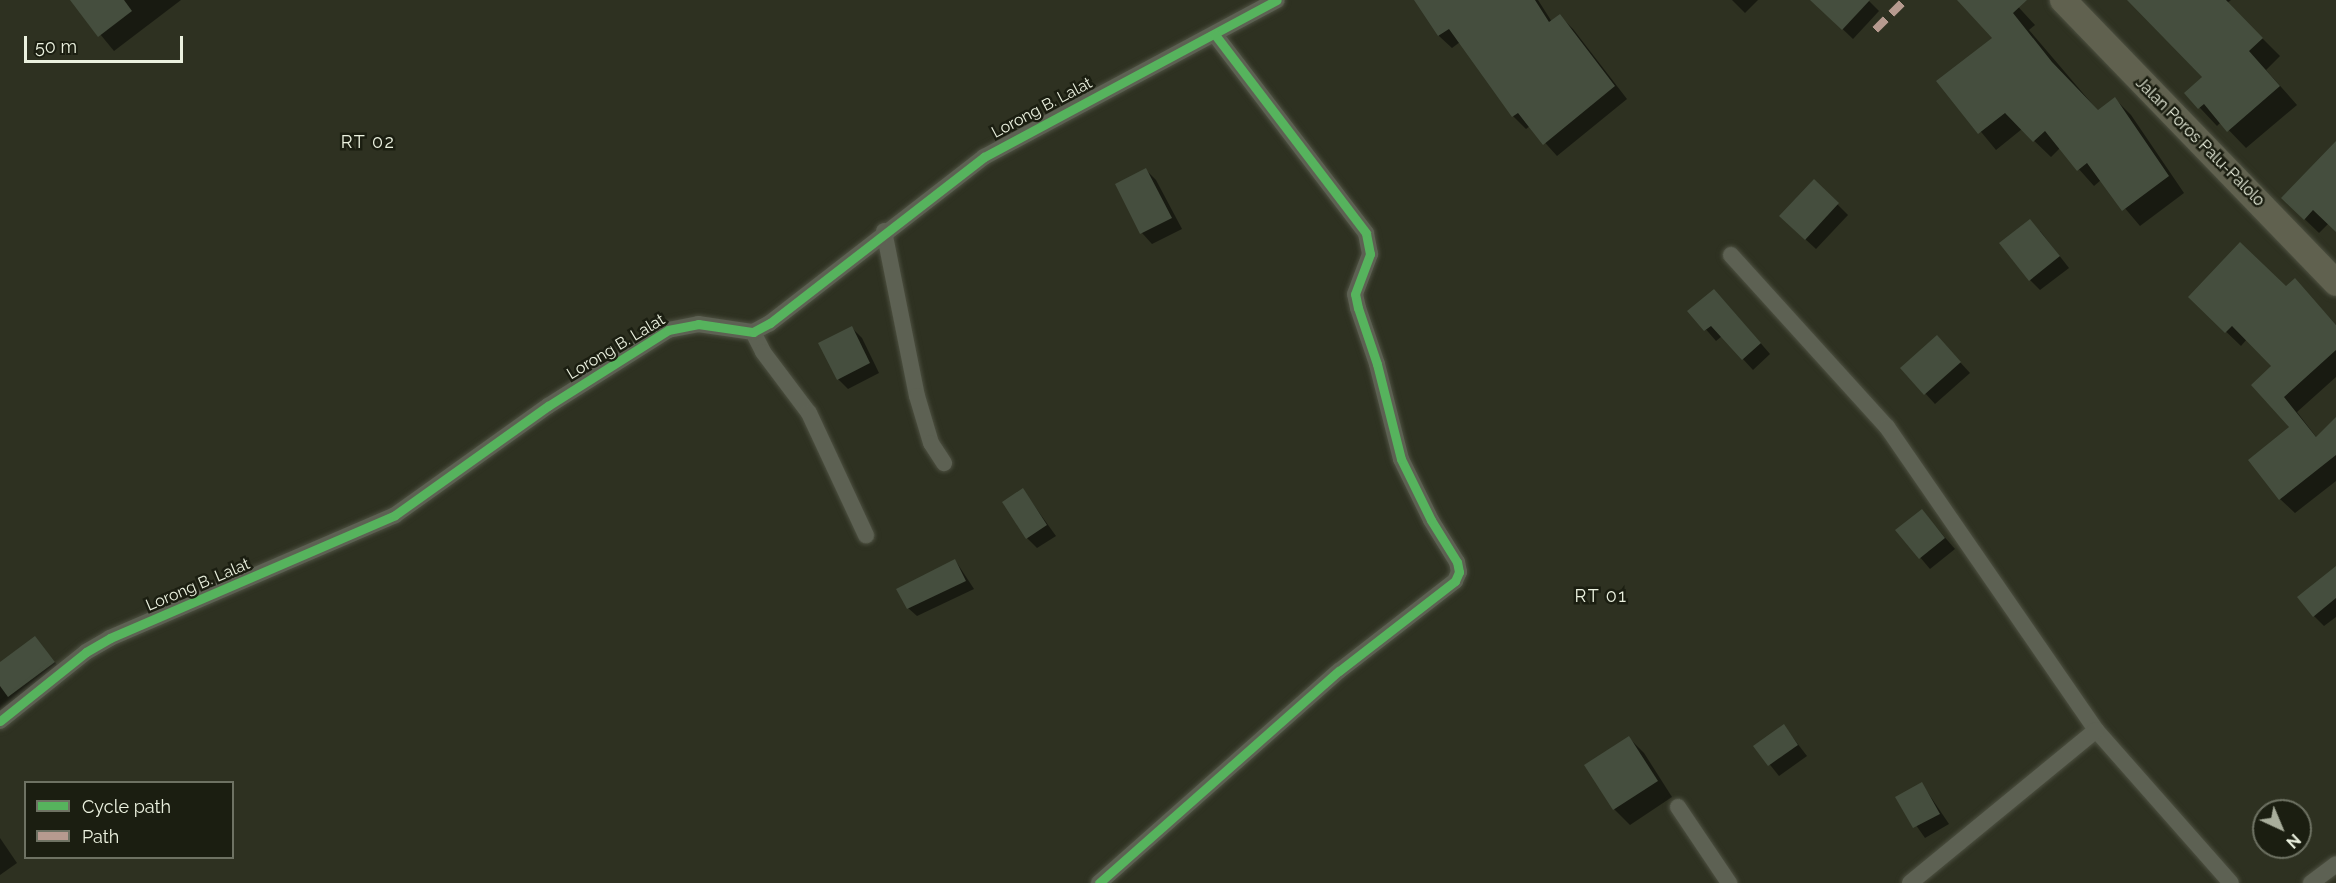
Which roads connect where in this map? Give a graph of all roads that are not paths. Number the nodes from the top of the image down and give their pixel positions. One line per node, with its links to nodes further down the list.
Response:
1 (1277, 0): 3 (street, Lorong B. Lalat)
2 (2063, 0): 6 (main road, Jalan Poros Palu-Palolo)
3 (1215, 36): 4 (street, Lorong B. Lalat); 14 (street)
4 (884, 231): 7 (street, Lorong B. Lalat); 8 (street)
5 (1731, 255): 11 (street)
6 (2336, 283)
7 (753, 332): 9 (street); 10 (street, Lorong B. Lalat)
8 (944, 464)
9 (866, 535)
10 (0, 721)
11 (2096, 730): 16 (street); 17 (street)
12 (1678, 807): 15 (street)
13 (2336, 864): 18 (street)
14 (1099, 883)
15 (1729, 883)
16 (1910, 883)
17 (2231, 883)
18 (2311, 883)

